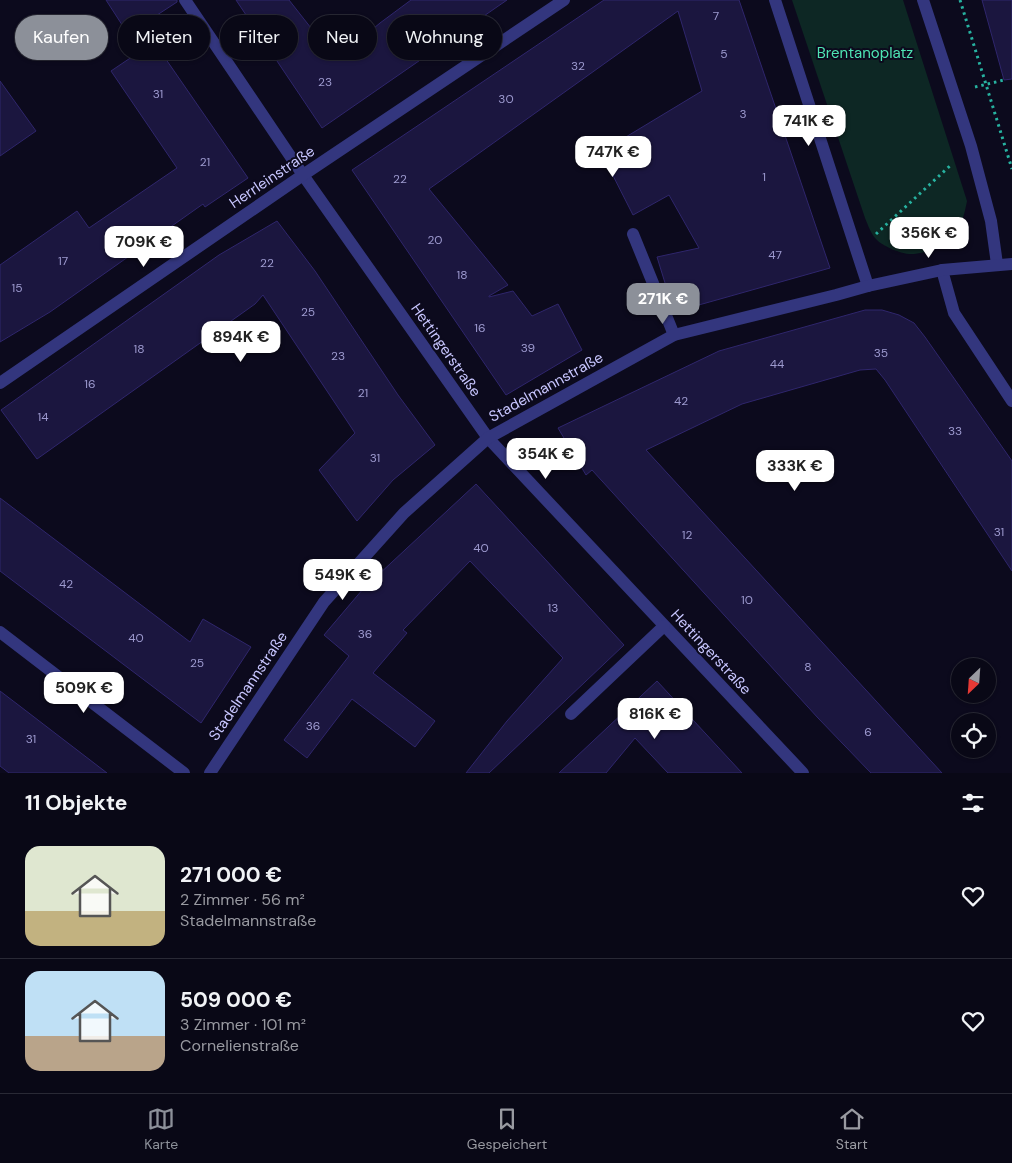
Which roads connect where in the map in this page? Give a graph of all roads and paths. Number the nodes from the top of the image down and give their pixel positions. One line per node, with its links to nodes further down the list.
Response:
1 (185, 0): 11 (street, Hettingerstraße)
2 (564, 0): 11 (street, Herrleinstraße)
3 (775, 0): 13 (street)
4 (923, 0): 8 (street)
5 (960, 0): 7 (path)
6 (1004, 80): 7 (path)
7 (986, 85): 8 (path); 10 (path)
8 (954, 91): 9 (street)
9 (971, 146): 13 (path); 14 (street)
10 (1012, 169)
11 (303, 175): 19 (street, Herrleinstraße); 21 (street, Hettingerstraße)
12 (633, 234): 18 (street)
13 (857, 251): 17 (street)
14 (996, 264): 15 (street, Stadelmannstraße); 16 (street, Stadelmannstraße)
15 (1012, 264)
16 (942, 270): 17 (street, Stadelmannstraße); 20 (street)
17 (868, 286): 18 (street, Stadelmannstraße)
18 (674, 335): 21 (street, Stadelmannstraße)
19 (0, 383)
20 (1012, 401)
21 (488, 438): 22 (street, Hettingerstraße); 26 (street, Stadelmannstraße)
22 (664, 626): 24 (street); 27 (street, Hettingerstraße)
23 (0, 632): 25 (street)
24 (571, 714)
25 (184, 773)
26 (210, 773)
27 (803, 773)

